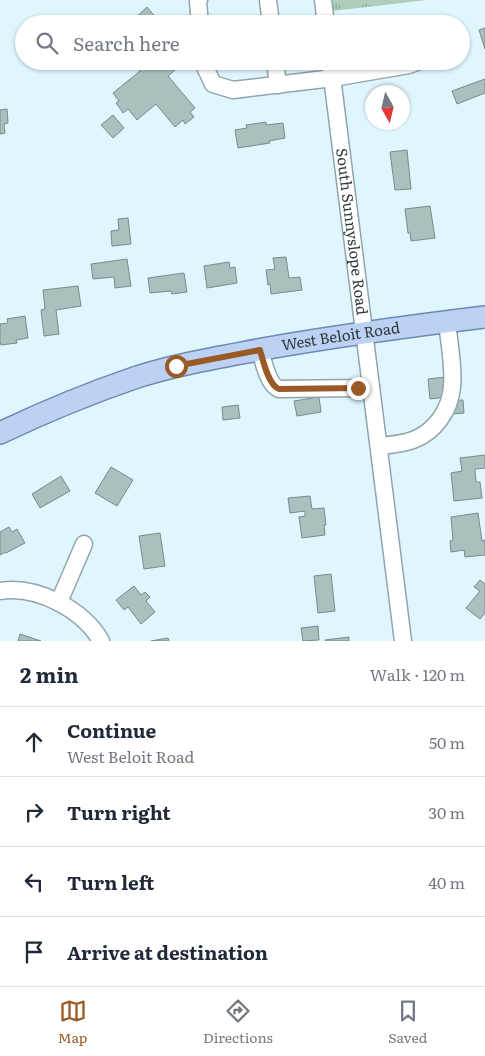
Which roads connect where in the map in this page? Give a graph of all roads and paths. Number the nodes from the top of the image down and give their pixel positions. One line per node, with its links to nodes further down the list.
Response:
1 (199, 0): 4 (street)
2 (268, 0): 5 (street)
3 (323, 0): 6 (street)
4 (199, 15)
5 (270, 15)
6 (325, 15)
7 (207, 70): 12 (street)
8 (276, 70): 12 (street)
9 (332, 70): 11 (street, South Sunnyslope Road)
10 (376, 70): 11 (street)
11 (333, 78): 12 (street); 15 (street, South Sunnyslope Road)
12 (278, 85)
13 (485, 317): 14 (main road, West Beloit Road)
14 (447, 322): 15 (main road, West Beloit Road); 19 (street)
15 (365, 332): 16 (main road, West Beloit Road); 17 (street, South Sunnyslope Road)
16 (260, 350): 17 (street); 18 (main road, West Beloit Road)
17 (372, 386): 19 (street, South Sunnyslope Road)
18 (0, 433)
19 (379, 446): 24 (street, South Sunnyslope Road)
20 (84, 544): 22 (street)
21 (0, 591): 22 (street)
22 (59, 602): 23 (street)
23 (101, 641)
24 (403, 641)

